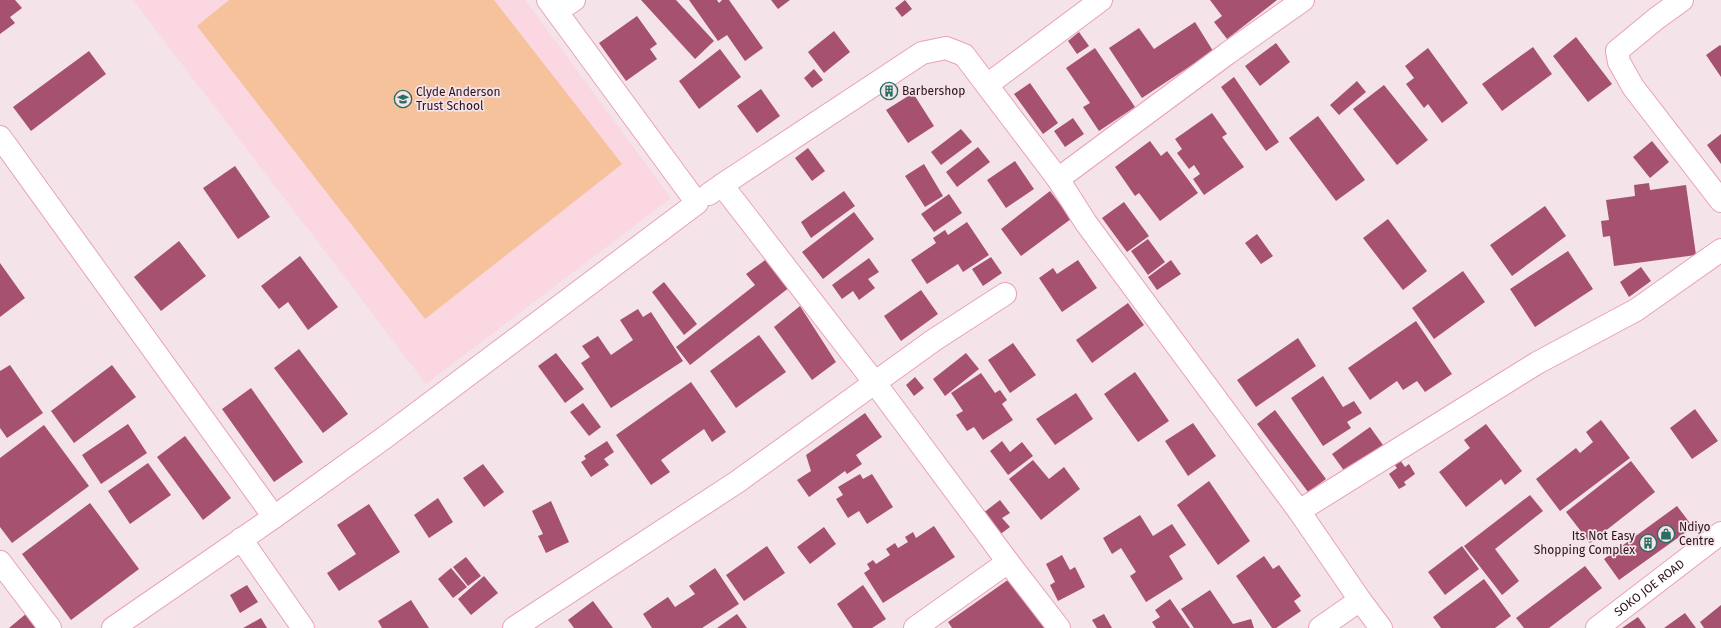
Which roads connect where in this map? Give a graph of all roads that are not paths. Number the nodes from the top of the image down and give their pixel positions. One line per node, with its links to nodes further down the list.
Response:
1 (1101, 0): 5 (street)
2 (1302, 0): 7 (street)
3 (1682, 0): 9 (street)
4 (560, 4): 10 (street)
5 (987, 85): 7 (street); 8 (street)
6 (0, 137): 15 (street)
7 (1058, 179): 14 (street)
8 (722, 185): 10 (street); 13 (street)
9 (1721, 201)
10 (697, 203): 15 (street)
11 (1721, 250): 14 (street)
12 (1005, 294): 13 (street)
13 (875, 383): 19 (street); 24 (street)
14 (1299, 511): 20 (street)
15 (274, 517): 17 (street)
16 (1721, 533): 29 (street, SOKO JOE ROAD)
17 (241, 539): 22 (street); 23 (street)
18 (0, 562): 21 (street)
19 (1008, 562): 25 (street); 26 (street)
20 (1360, 600): 27 (street); 28 (street)
21 (50, 628)
22 (113, 628)
23 (303, 628)
24 (514, 628)
25 (916, 628)
26 (1059, 628)
27 (1320, 628)
28 (1381, 628)
29 (1597, 628)

